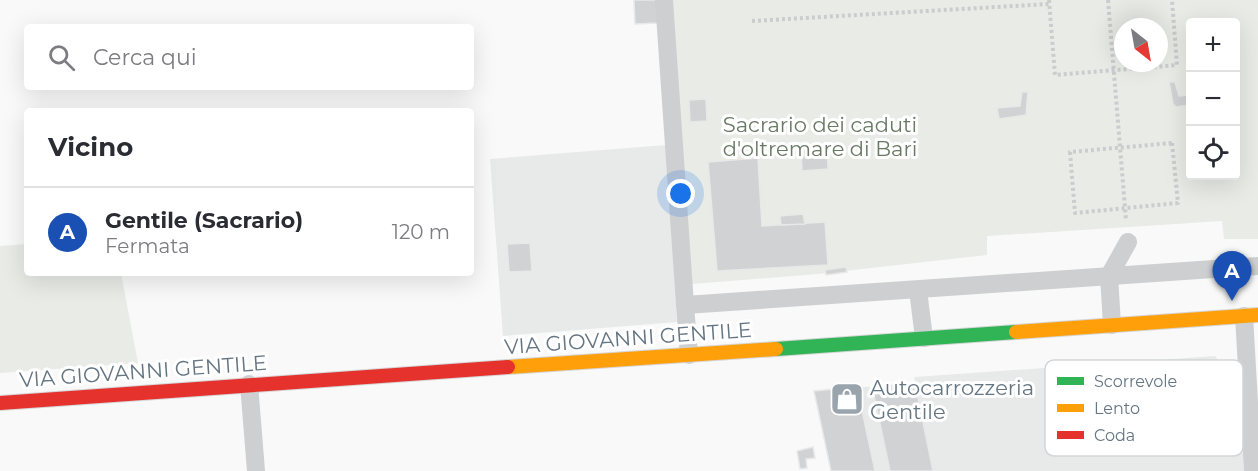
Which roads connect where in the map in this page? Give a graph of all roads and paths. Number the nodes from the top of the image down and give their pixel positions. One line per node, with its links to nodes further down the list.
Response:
1 (664, 0): 13 (lane)
2 (1108, 0): 6 (path)
3 (1172, 0): 6 (path)
4 (1049, 2): 5 (path); 6 (path)
5 (752, 21)
6 (1113, 70): 7 (path)
7 (1119, 148): 8 (path); 8 (path); 8 (path)
8 (1125, 208): 9 (path)
9 (1128, 242): 11 (lane)
10 (1258, 266): 11 (lane)
11 (1109, 276): 12 (lane); 15 (lane)
12 (918, 290): 13 (lane); 16 (lane)
13 (685, 305): 17 (lane)
14 (1251, 316): 15 (main road, VIA GIOVANNI GENTILE); 21 (lane)
15 (1112, 325): 16 (main road, VIA GIOVANNI GENTILE)
16 (924, 338): 17 (main road, VIA GIOVANNI GENTILE)
17 (689, 355): 18 (main road, VIA GIOVANNI GENTILE)
18 (249, 384): 19 (main road, VIA GIOVANNI GENTILE); 20 (lane)
19 (0, 403)
20 (256, 471)
21 (1253, 471)

